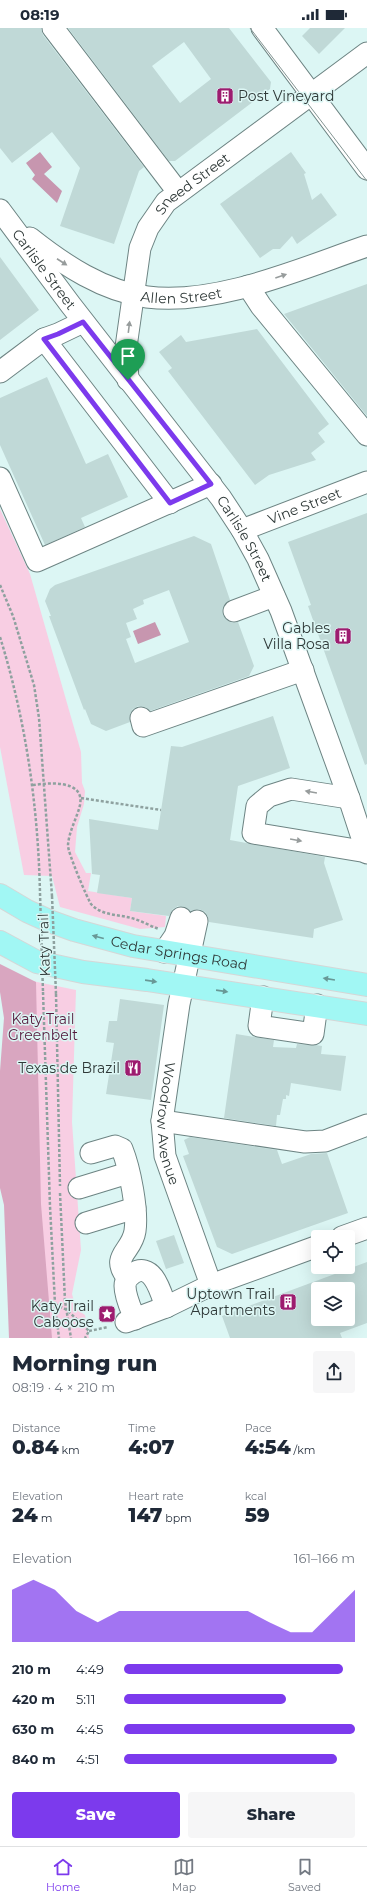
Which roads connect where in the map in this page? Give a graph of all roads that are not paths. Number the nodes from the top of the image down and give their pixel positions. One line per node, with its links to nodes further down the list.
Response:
1 (53, 28): 6 (street)
2 (262, 28): 4 (street)
3 (367, 53): 4 (street, Sneed Street)
4 (312, 93): 5 (street); 6 (street, Sneed Street)
5 (367, 169)
6 (178, 192): 10 (street, Sneed Street)
7 (3, 220): 10 (street, Allen Street, one-way to 10); 11 (street, Carlisle Street)
8 (367, 246): 9 (street, Allen Street, one-way to 8)
9 (248, 286): 10 (street, Allen Street); 15 (street)
10 (133, 293): 14 (street, Sneed Street, one-way to 10)
11 (83, 322): 12 (street); 14 (street, Carlisle Street)
12 (44, 339): 13 (street); 19 (street)
13 (0, 372)
14 (128, 380): 18 (street, Carlisle Street)
15 (367, 435)
16 (0, 478): 19 (street)
17 (367, 482): 20 (street, Vine Street)
18 (211, 484): 19 (street); 20 (street, Carlisle Street)
19 (170, 503)
20 (242, 530): 21 (street, Carlisle Street)
21 (274, 596): 22 (street); 23 (street, Carlisle Street)
22 (234, 611)
23 (303, 670): 24 (street); 25 (street, Carlisle Street)
24 (140, 718)
25 (349, 798): 26 (street, Carlisle Street); 26 (street, one-way to 26)
26 (367, 852)
27 (0, 895): 29 (main road, Cedar Springs Road, one-way to 27)
28 (0, 942): 32 (main road, one-way to 32)
29 (164, 942): 30 (main road, Cedar Springs Road); 30 (street, Woodrow Avenue)
30 (191, 956): 31 (main road, Cedar Springs Road, one-way to 30); 32 (street, Woodrow Avenue)
31 (367, 985)
32 (183, 986): 33 (main road, one-way to 33); 36 (street, Woodrow Avenue)
33 (263, 997): 34 (main road); 34 (street)
34 (317, 1005): 35 (main road)
35 (367, 1014)
36 (162, 1121): 37 (street); 47 (street, Woodrow Avenue)
37 (367, 1125)
38 (91, 1153): 39 (street)
39 (128, 1173): 40 (street); 41 (street)
40 (79, 1188)
41 (135, 1208): 42 (street); 46 (street)
42 (86, 1223)
43 (367, 1228): 44 (street)
44 (355, 1232)
45 (311, 1249): 47 (street)
46 (127, 1277): 48 (street); 48 (street)
47 (204, 1289): 48 (street)
48 (166, 1307)

